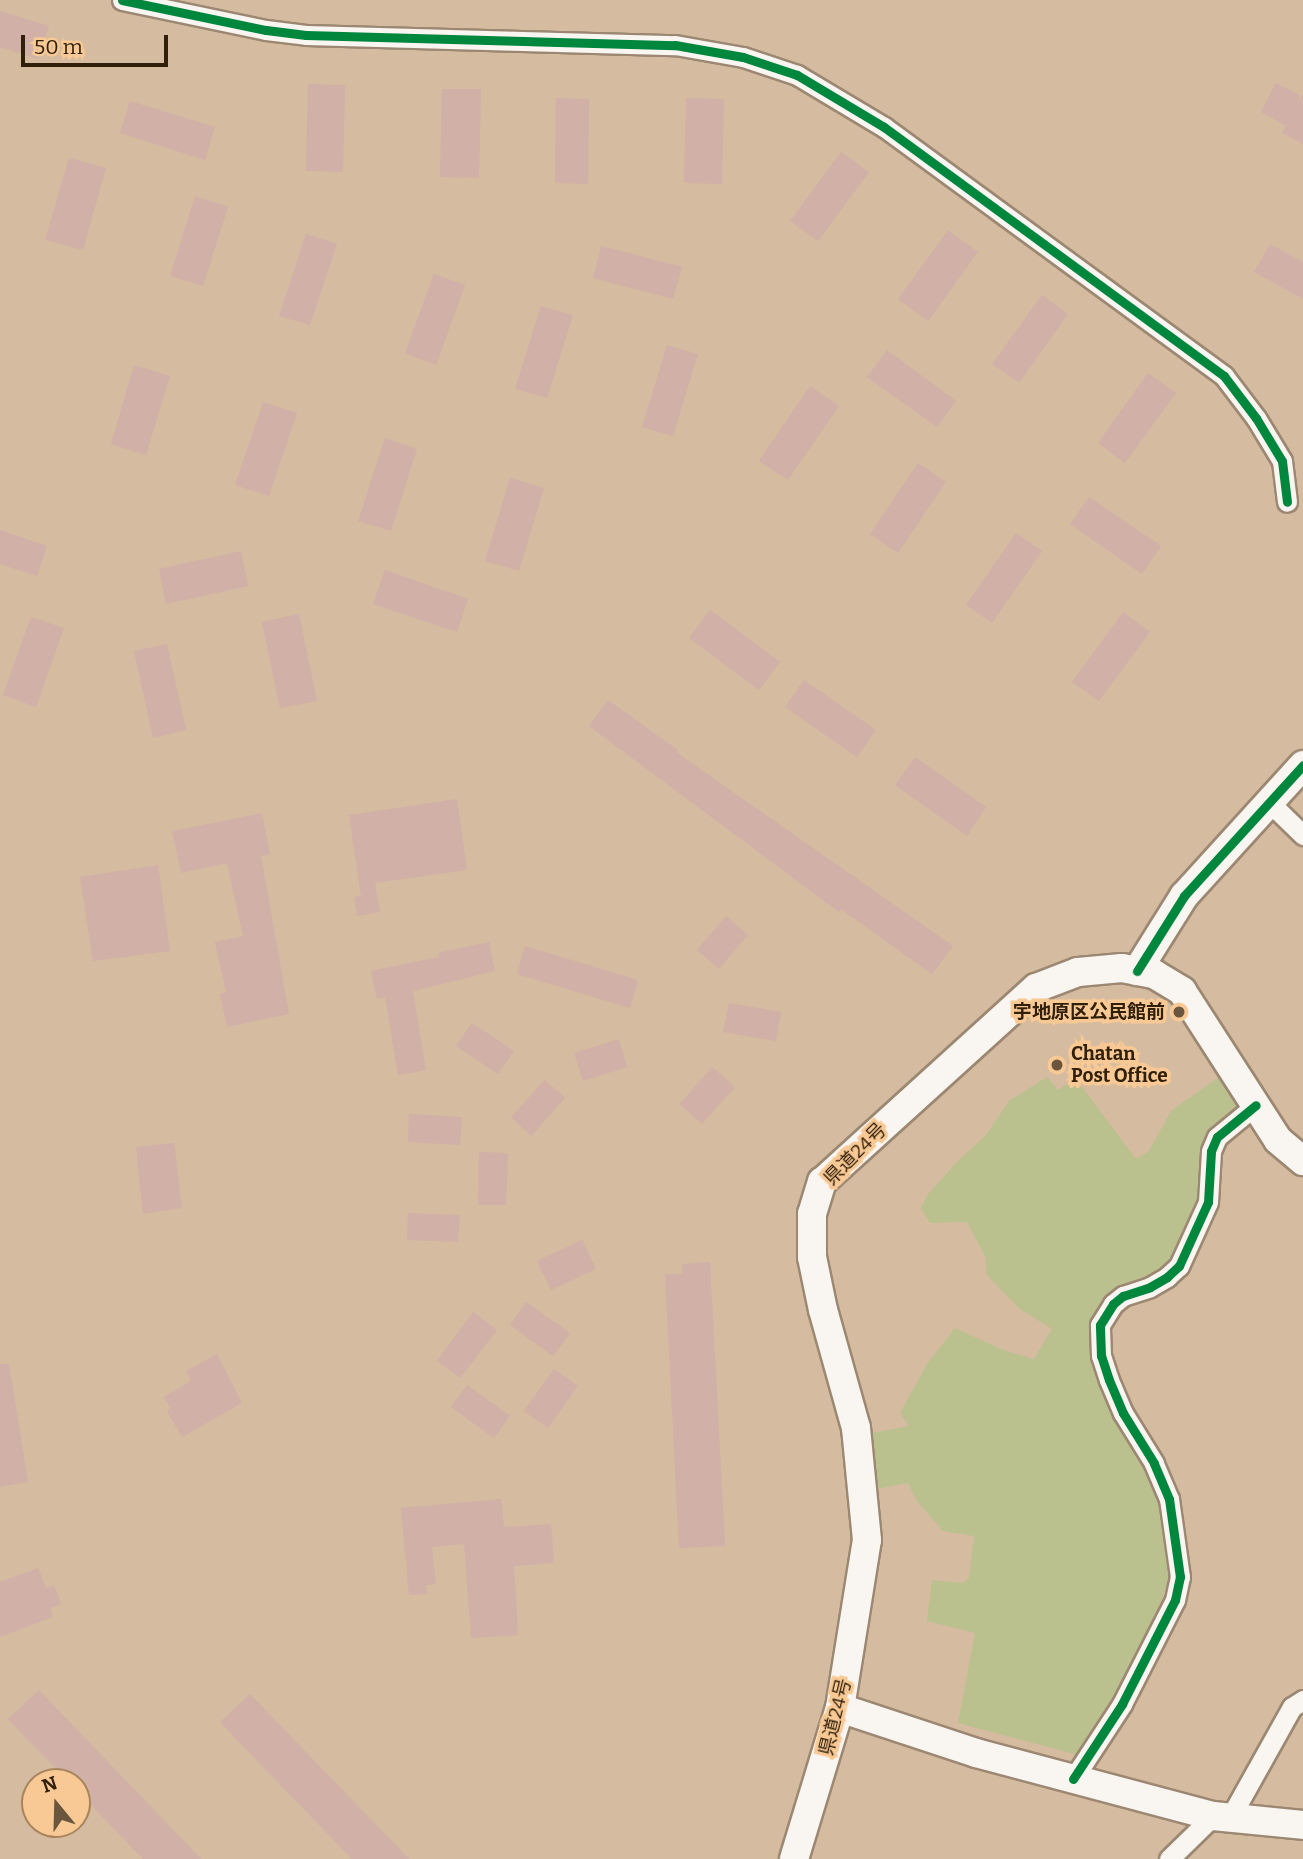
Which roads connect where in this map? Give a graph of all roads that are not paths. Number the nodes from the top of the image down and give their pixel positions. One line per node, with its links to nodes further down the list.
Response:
1 (122, 0): 2 (street)
2 (1287, 502)
3 (1303, 765): 4 (main road)
4 (1268, 801): 5 (street); 6 (main road)
5 (1303, 835)
6 (1137, 971): 7 (main road, 県道24号); 10 (main road, 県道24号)
7 (1256, 1105): 8 (main road, 県道24号); 11 (street)
8 (1303, 1161)
9 (1303, 1700): 12 (street)
10 (840, 1708): 11 (main road); 14 (main road, 県道24号)
11 (1073, 1779): 12 (main road)
12 (1222, 1816): 13 (main road); 15 (street)
13 (1303, 1825)
14 (794, 1859)
15 (1169, 1859)

